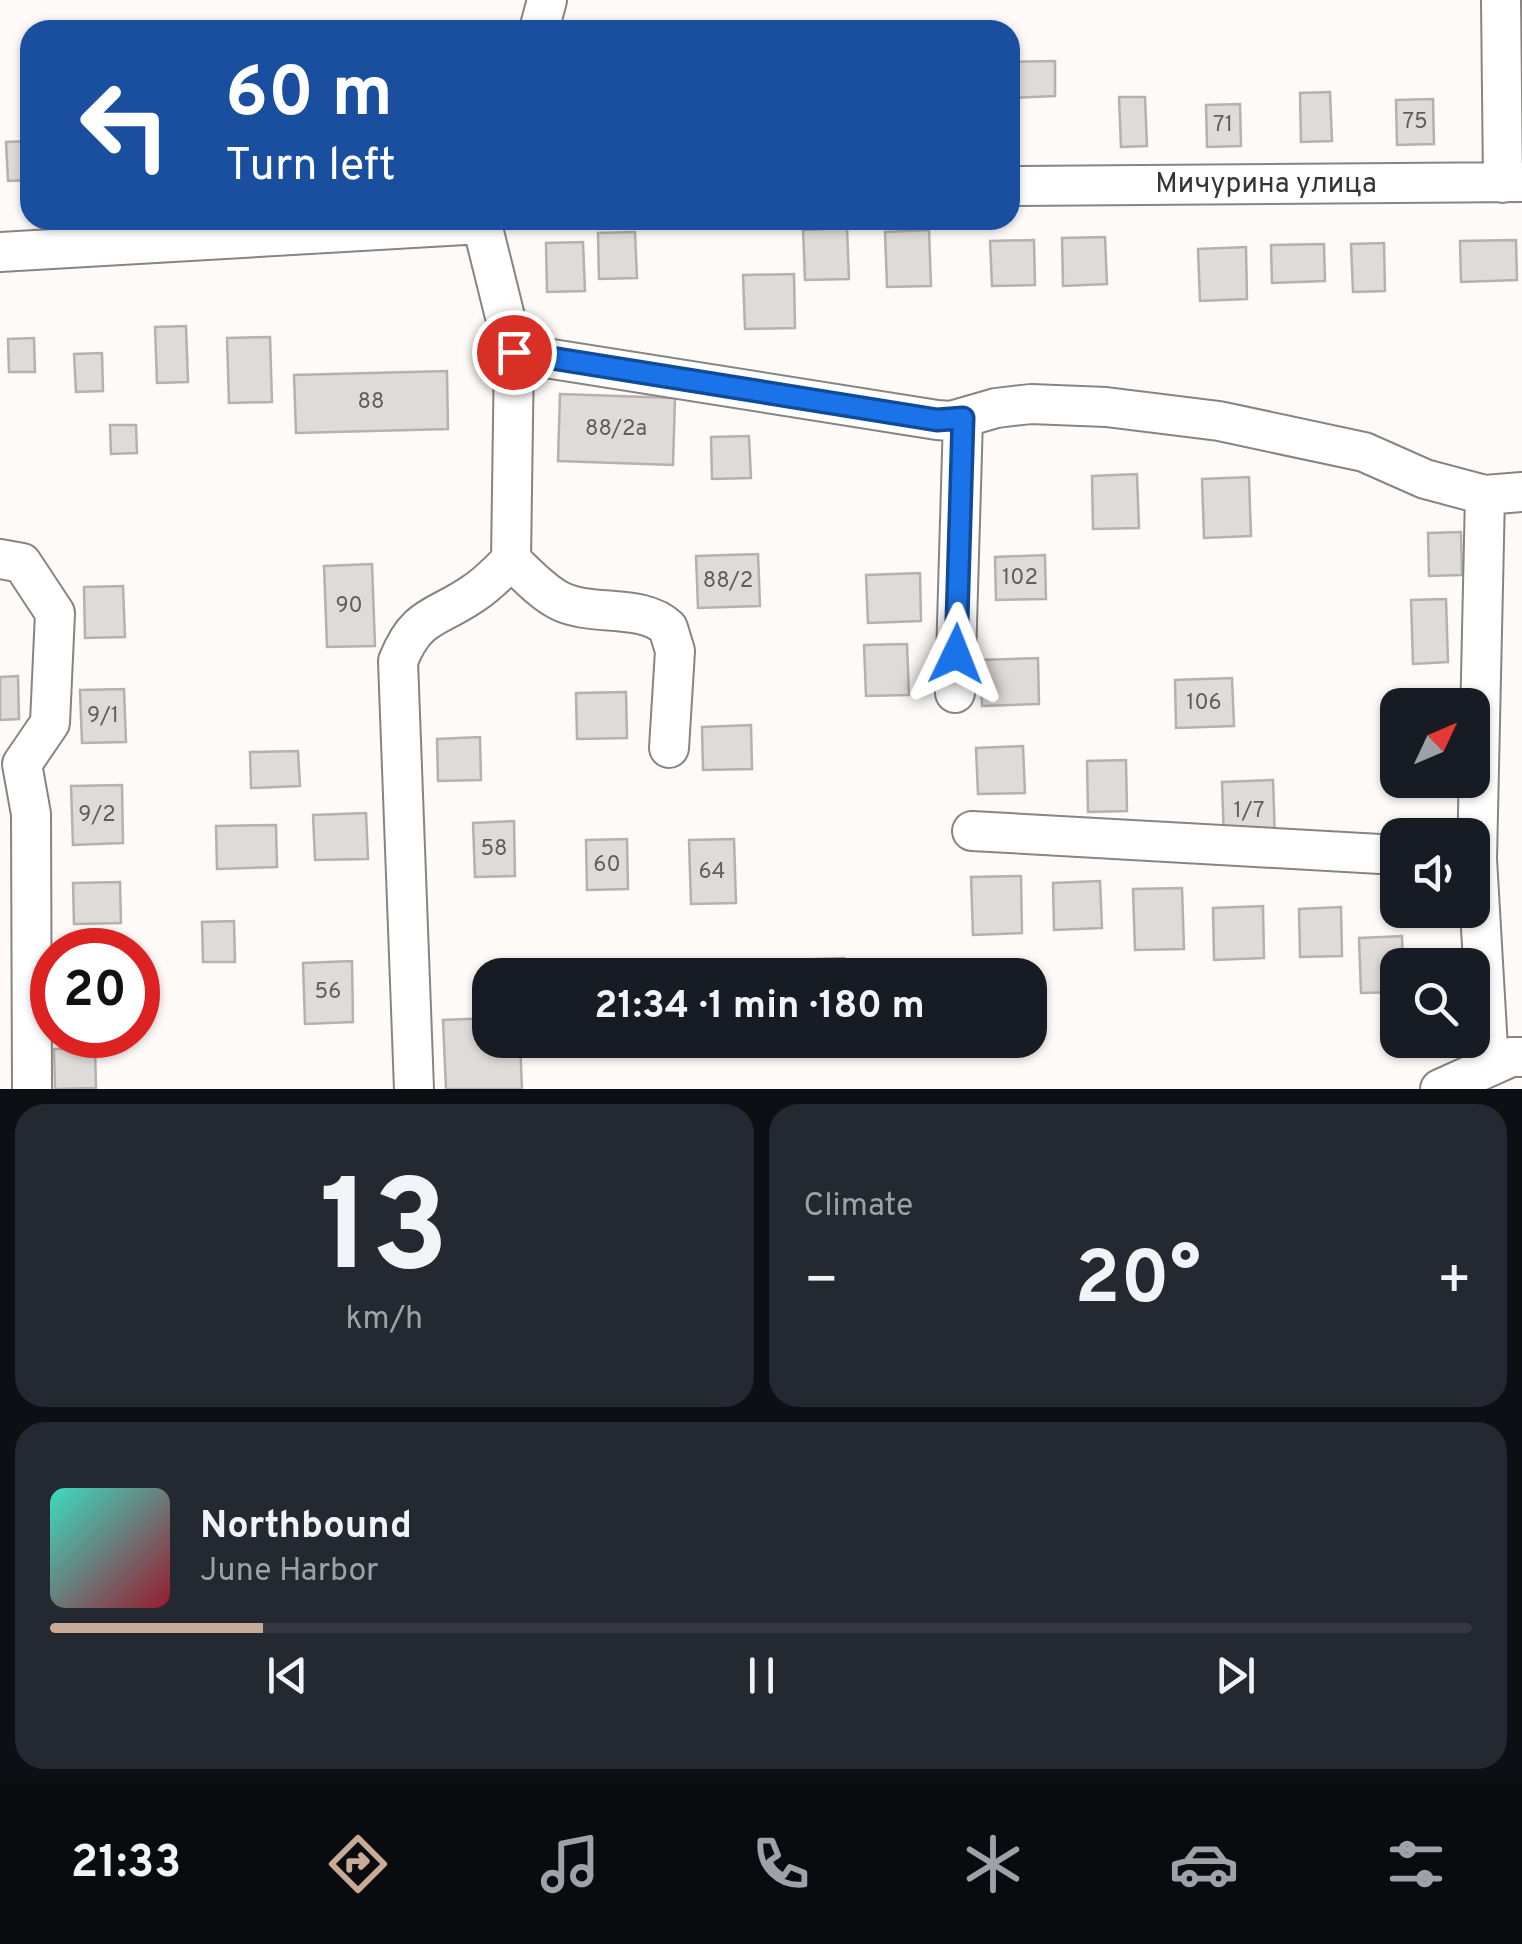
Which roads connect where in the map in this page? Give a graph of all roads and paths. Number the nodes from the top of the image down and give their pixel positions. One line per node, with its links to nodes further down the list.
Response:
1 (1501, 0): 2 (street)
2 (1512, 183): 3 (street, Мичурина улица)
3 (1020, 186)
4 (354, 230): 6 (street)
5 (485, 230): 7 (street)
6 (0, 252)
7 (514, 352): 8 (street); 11 (street)
8 (963, 418): 9 (street); 12 (street)
9 (1503, 494): 15 (street)
10 (0, 559): 14 (street)
11 (511, 560): 13 (street); 21 (street)
12 (955, 693)
13 (669, 748)
14 (11, 763): 20 (street)
15 (1478, 818)
16 (972, 831): 17 (street)
17 (1380, 854)
18 (1486, 928): 19 (street)
19 (1506, 1062): 22 (street)
20 (32, 1089)
21 (414, 1089)
22 (1440, 1089)

